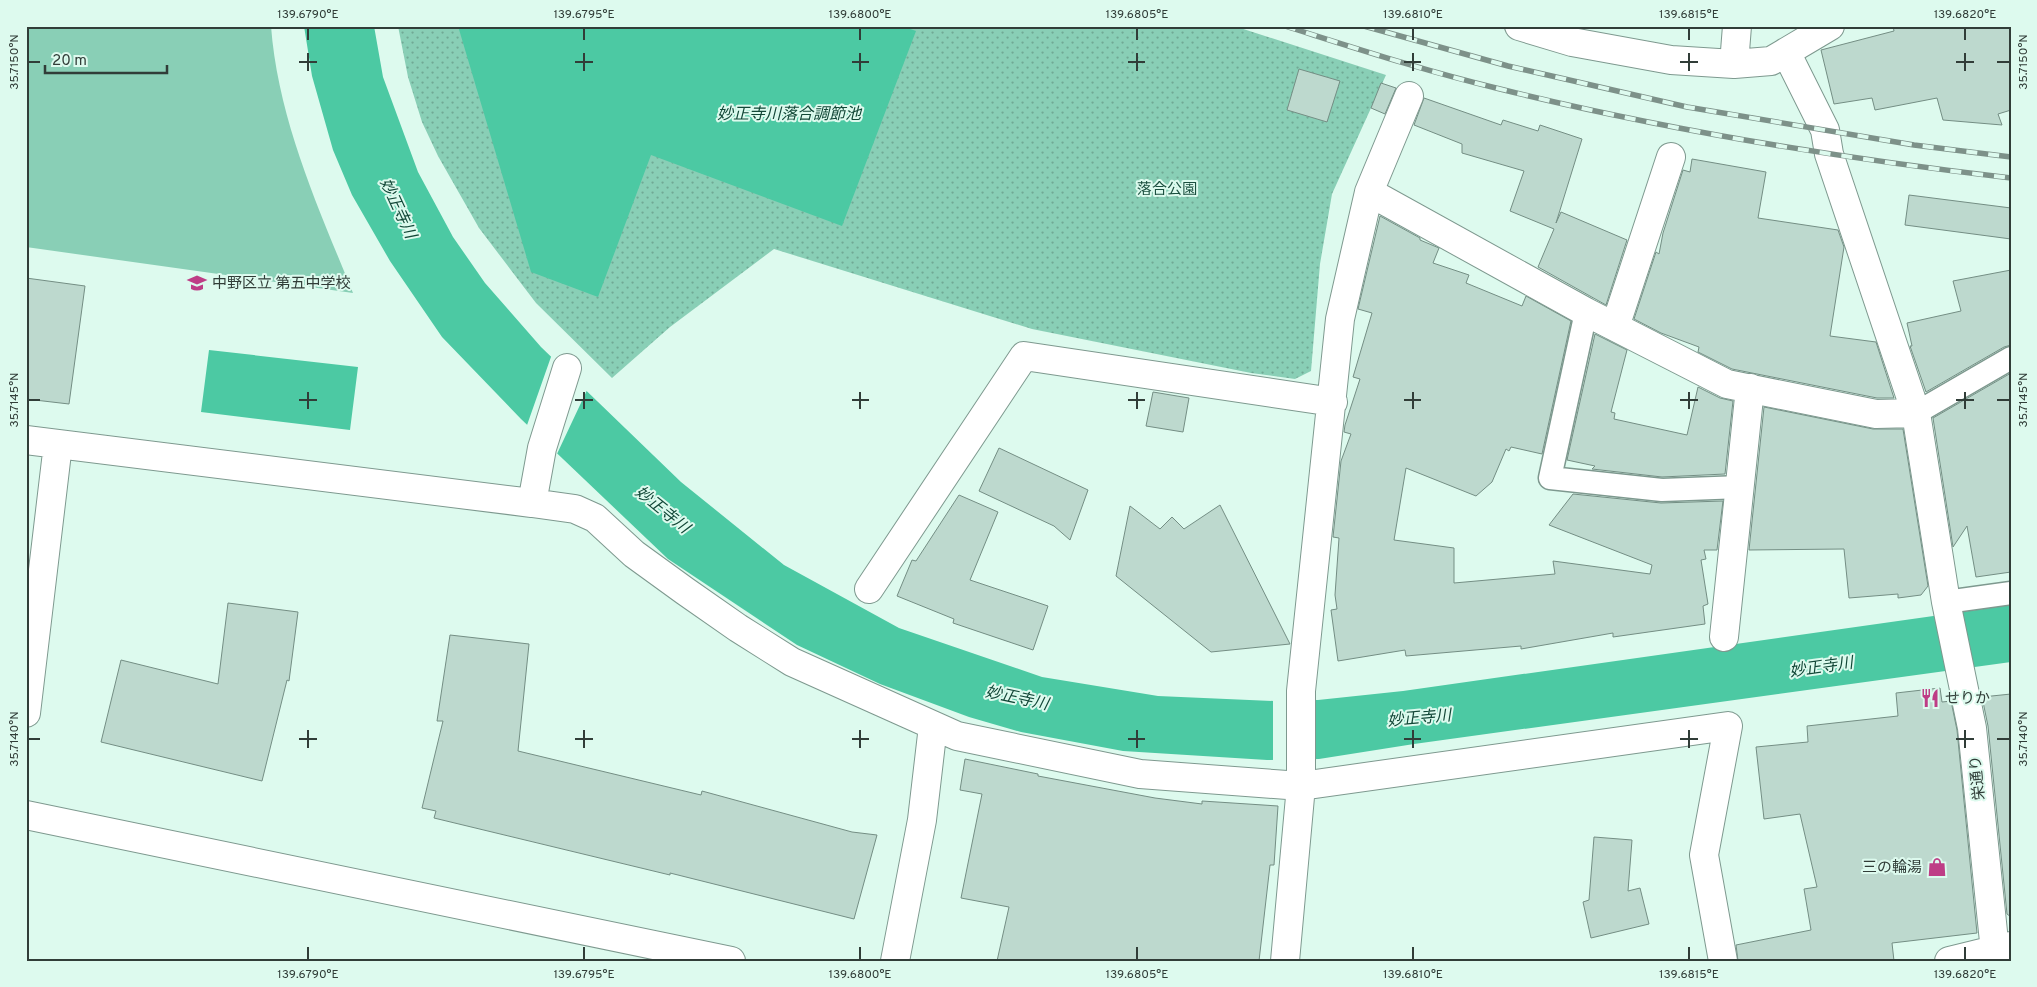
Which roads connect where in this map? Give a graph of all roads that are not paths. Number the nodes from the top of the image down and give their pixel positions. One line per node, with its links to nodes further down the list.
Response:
1 (1519, 26): 5 (street)
2 (1737, 26): 5 (street)
3 (1830, 26): 4 (street)
4 (1786, 52): 5 (street); 15 (street, 栄通り)
5 (1734, 64)
6 (1409, 96): 8 (street)
7 (1671, 157): 10 (street)
8 (1369, 192): 9 (street); 14 (street)
9 (1586, 312): 10 (street); 18 (lane)
10 (1616, 327): 13 (street)
11 (2011, 358): 15 (lane)
12 (567, 368): 19 (street)
13 (1750, 388): 15 (street); 18 (street)
14 (1333, 402): 20 (street); 26 (street)
15 (1916, 413): 22 (street, 栄通り)
16 (26, 440): 17 (street)
17 (58, 444): 19 (street); 24 (street)
18 (1741, 487): 23 (street)
19 (532, 503): 25 (street)
20 (869, 589)
21 (2011, 593): 22 (lane)
22 (1947, 608): 28 (street, 栄通り)
23 (1724, 637)
24 (26, 713)
25 (933, 726): 26 (street); 30 (street)
26 (1301, 777): 31 (street); 32 (street)
27 (26, 815): 29 (street)
28 (2000, 952): 33 (street)
29 (731, 961)
30 (895, 961)
31 (1285, 961)
32 (1723, 961)
33 (1949, 961)

